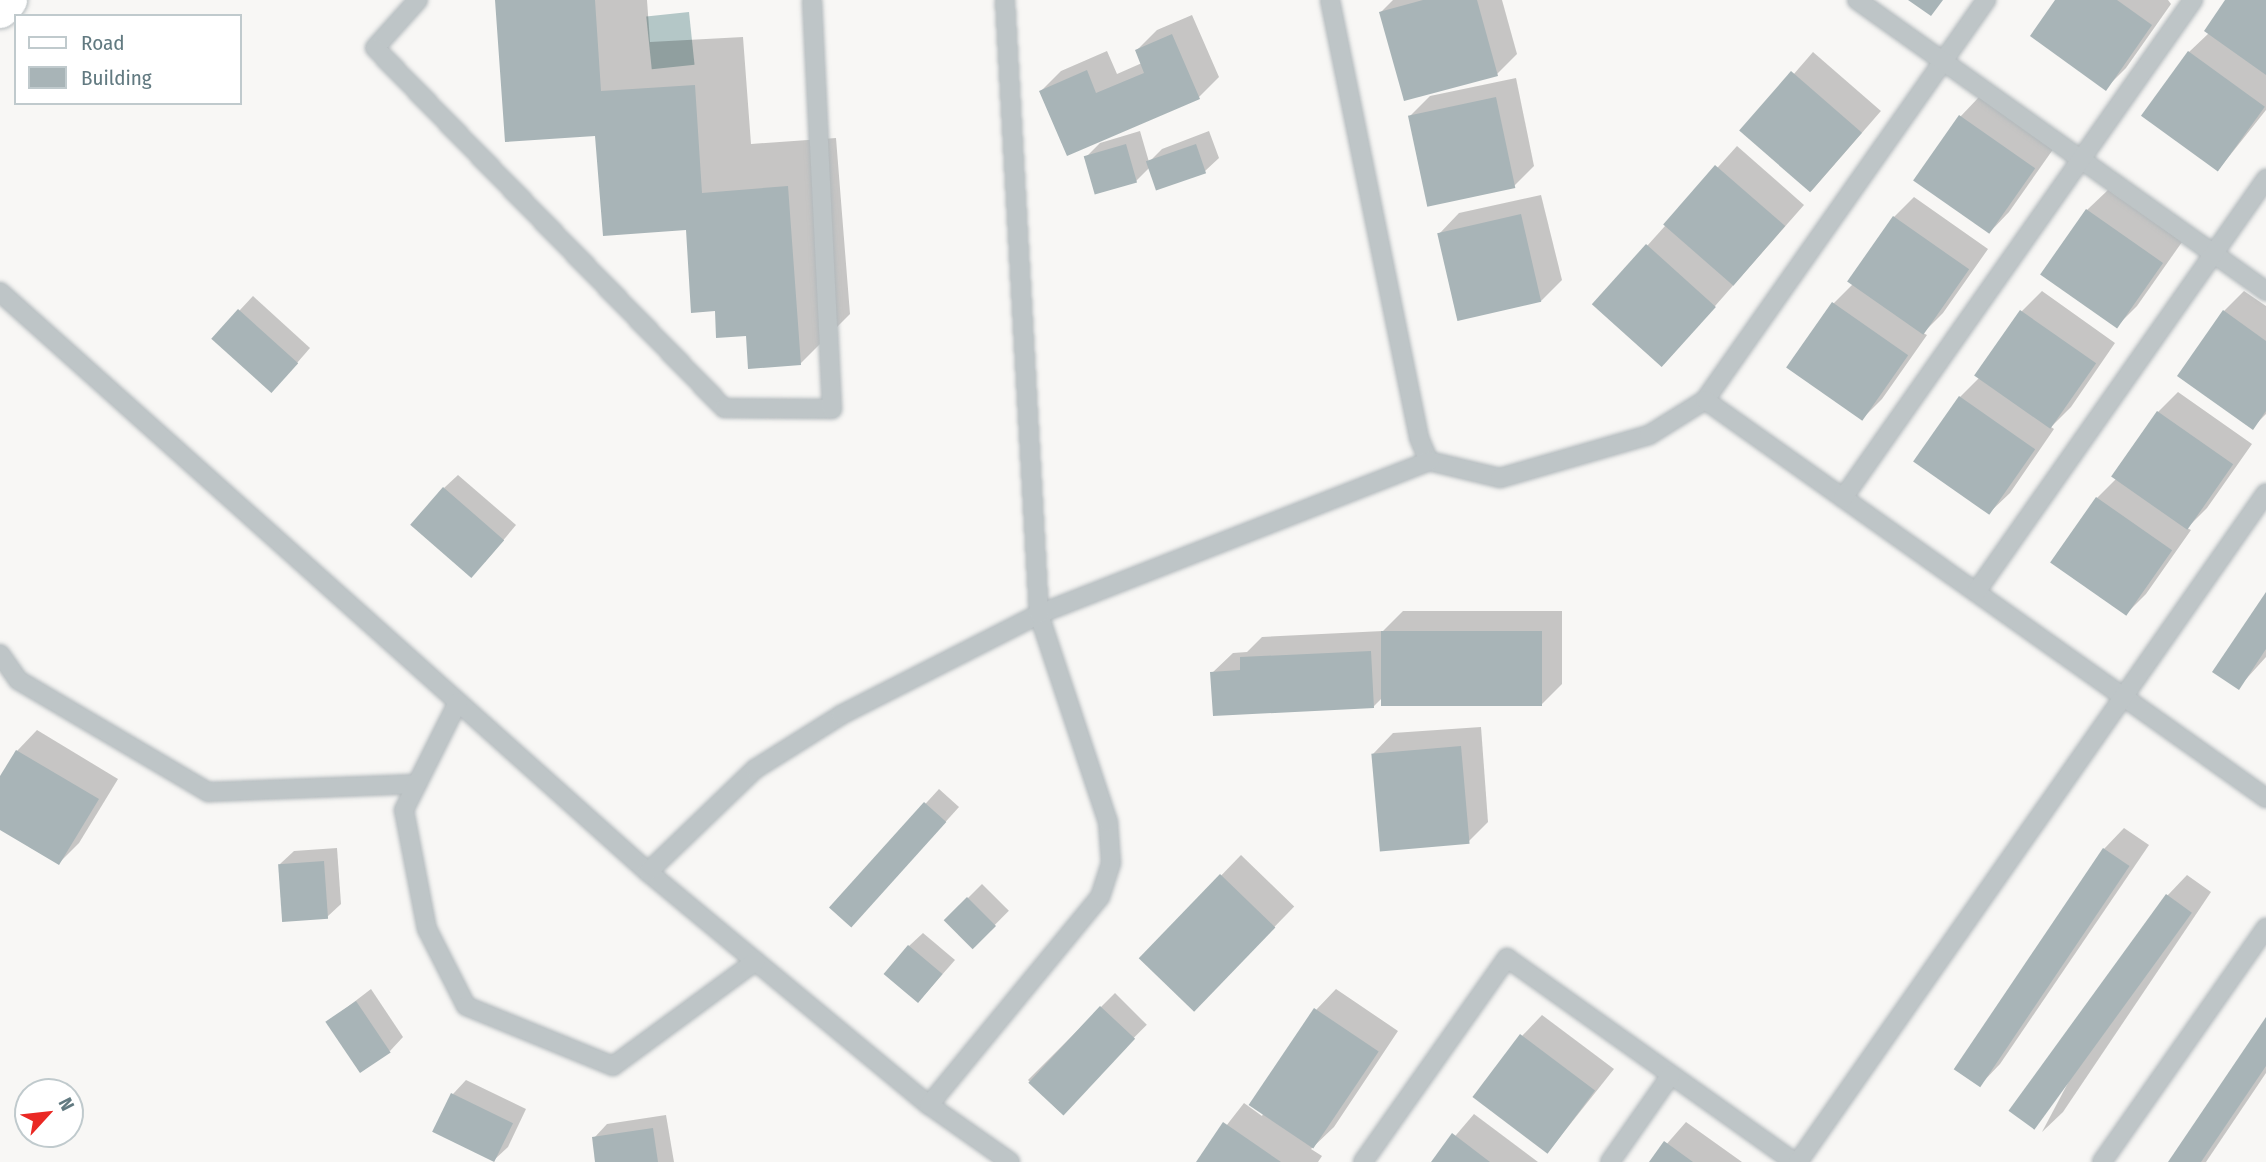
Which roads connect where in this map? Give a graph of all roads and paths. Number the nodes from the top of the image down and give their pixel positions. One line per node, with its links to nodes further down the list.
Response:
1 (8, 0): 9 (main road)
2 (418, 0): 3 (lane)
3 (812, 0)
4 (1005, 0): 21 (lane)
5 (1330, 0): 17 (lane)
6 (1857, 0): 10 (lane)
7 (1986, 0): 10 (lane)
8 (2193, 0): 11 (lane)
9 (0, 9)
10 (1943, 61): 11 (lane); 16 (lane)
11 (2081, 159): 13 (lane); 19 (lane)
12 (2266, 180): 13 (lane)
13 (2214, 254): 14 (lane); 20 (lane)
14 (2266, 291)
15 (0, 292): 24 (lane)
16 (1705, 401): 17 (lane); 19 (lane)
17 (1429, 461): 21 (lane)
18 (2266, 493): 23 (lane)
19 (1843, 498): 20 (lane)
20 (1976, 592): 23 (lane)
21 (1039, 614): 27 (lane); 31 (lane)
22 (0, 654): 25 (lane)
23 (2123, 697): 26 (lane); 35 (lane)
24 (457, 702): 25 (lane); 27 (lane)
25 (417, 784): 29 (lane)
26 (2266, 798)
27 (648, 872): 29 (lane)
28 (2266, 928): 36 (lane)
29 (756, 961): 31 (lane)
30 (1671, 1074): 33 (lane); 34 (lane); 35 (lane)
31 (929, 1105): 32 (lane)
32 (1010, 1162)
33 (1363, 1162)
34 (1610, 1162)
35 (1796, 1162)
36 (2102, 1162)

